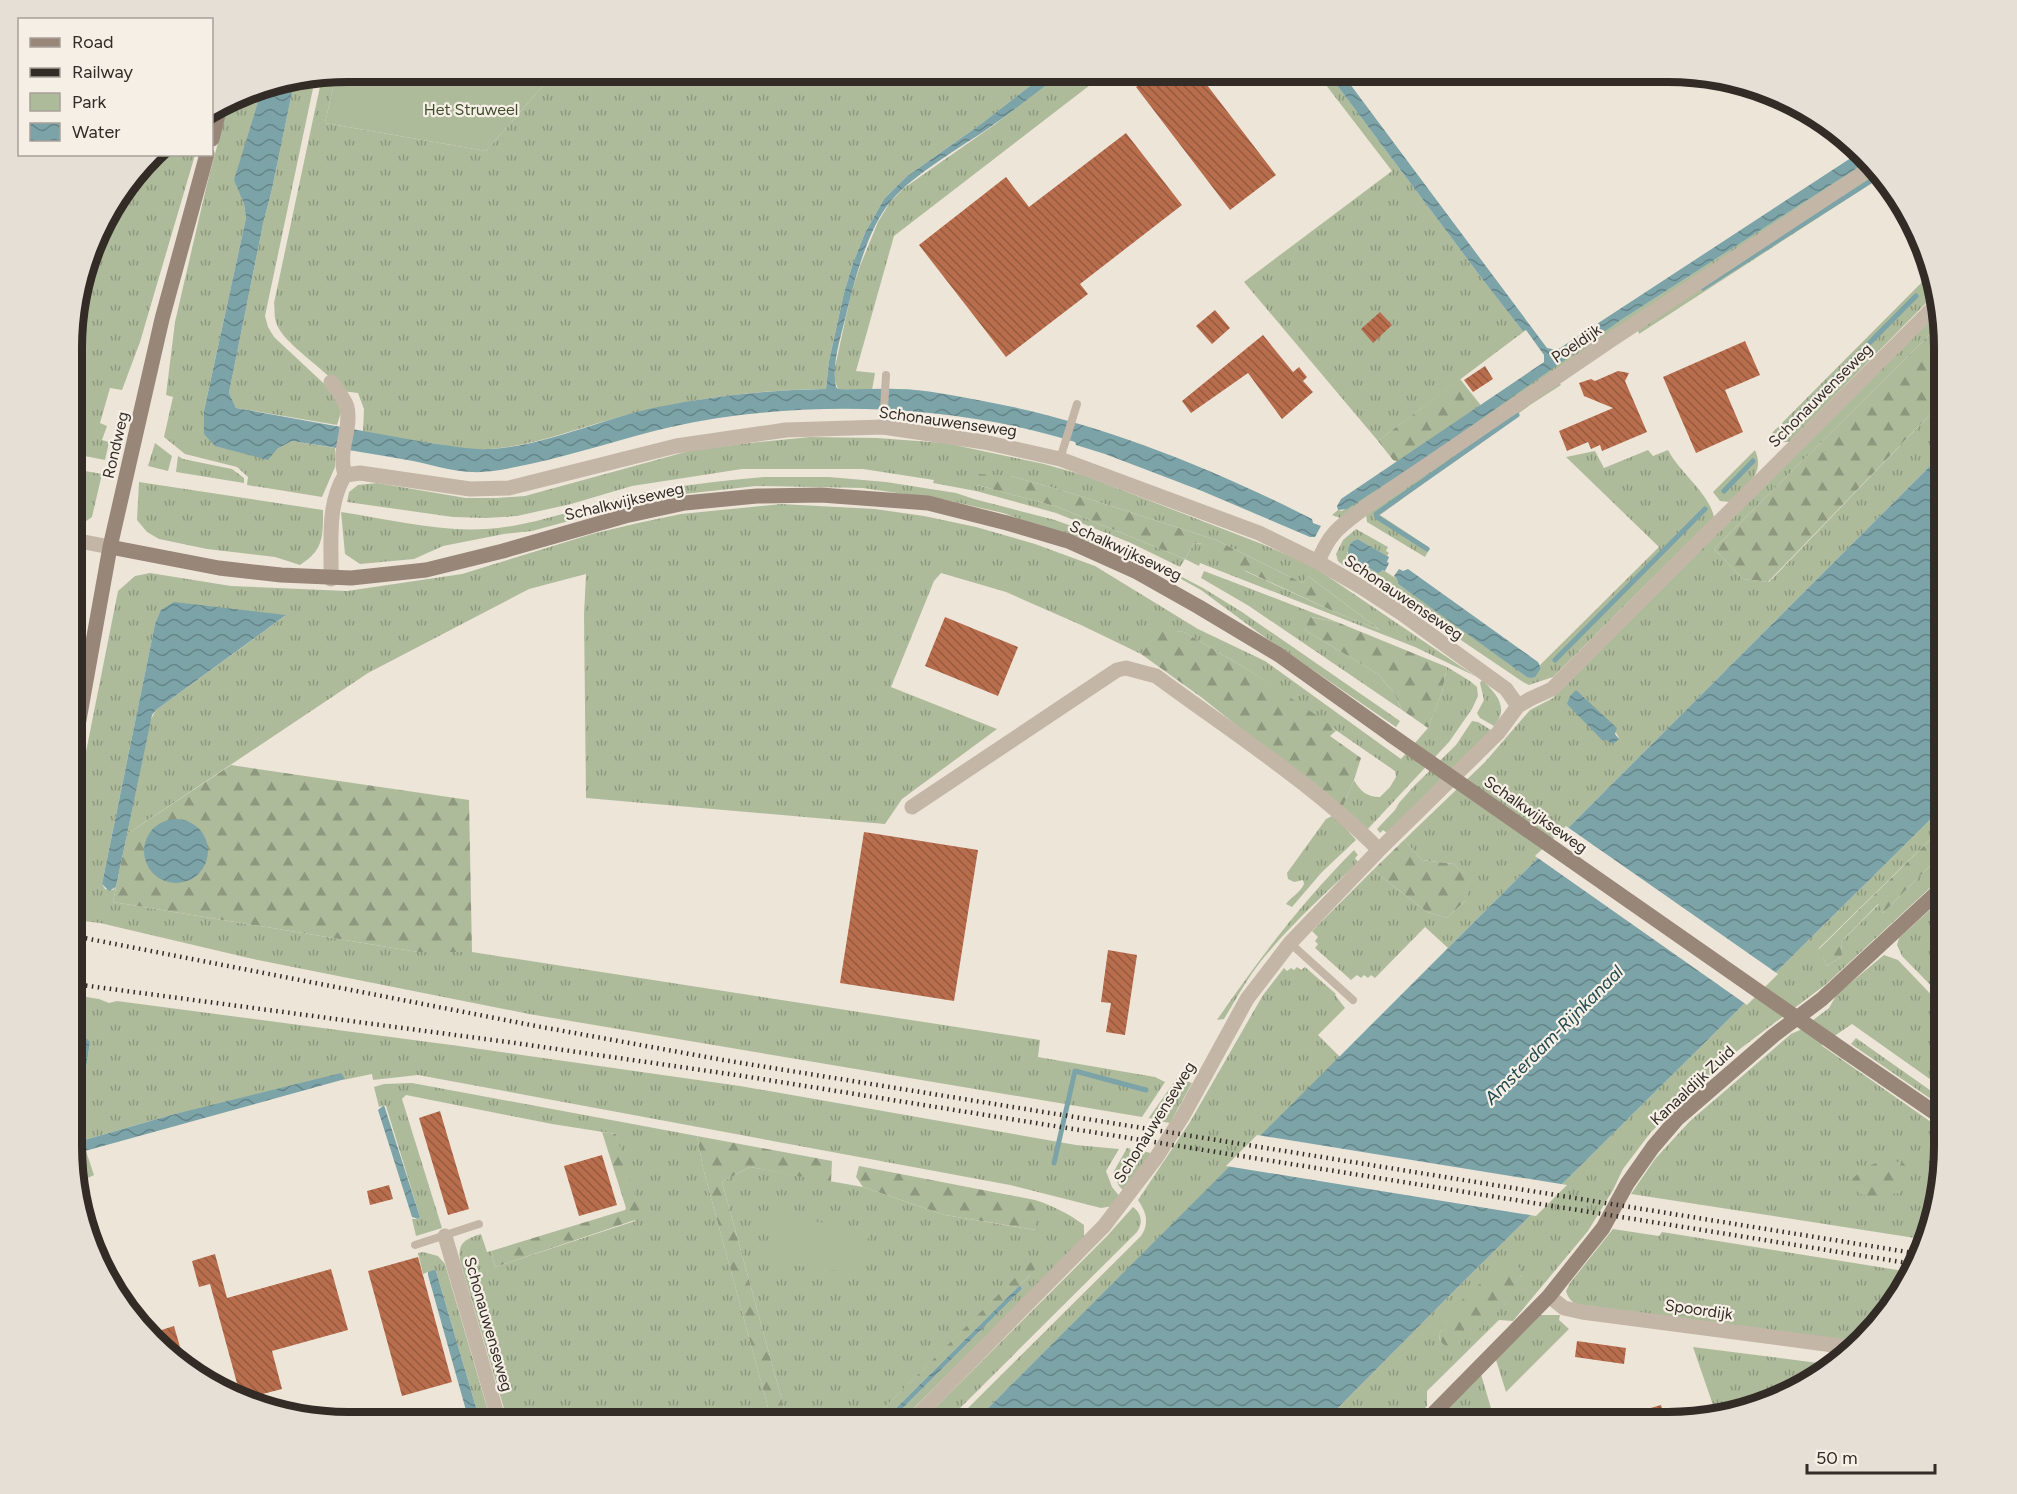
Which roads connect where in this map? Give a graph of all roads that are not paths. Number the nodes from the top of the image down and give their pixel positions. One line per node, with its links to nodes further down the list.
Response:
1 (218, 117): 2 (street)
2 (213, 135)
3 (206, 156): 13 (street, Rondweg)
4 (1867, 171): 14 (street, Poeldijk)
5 (1931, 309): 17 (street, Schonauwenseweg)
6 (886, 375): 9 (lane)
7 (331, 382): 11 (street)
8 (1077, 404): 10 (lane)
9 (884, 420): 10 (street, Schonauwenseweg); 11 (street, Schonauwenseweg)
10 (1062, 452): 14 (street, Schonauwenseweg)
11 (345, 475): 15 (street)
12 (82, 542): 13 (street)
13 (110, 547): 15 (street, Schalkwijkseweg); 16 (street, Rondweg)
14 (1318, 562): 17 (street, Schonauwenseweg)
15 (331, 579): 23 (street, Schalkwijkseweg, bridge)
16 (82, 703)
17 (1518, 706): 19 (street, Schonauwenseweg)
18 (912, 807): 19 (street)
19 (1379, 850): 21 (street, Schonauwenseweg)
20 (1934, 895): 27 (street, Kanaaldijk Zuid)
21 (1290, 943): 22 (lane); 30 (street, Schonauwenseweg)
22 (1353, 1000)
23 (1934, 1112)
24 (479, 1224): 25 (lane)
25 (445, 1236): 26 (lane); 29 (street, Schonauwenseweg)
26 (415, 1245)
27 (1549, 1296): 28 (street, Spoordijk); 31 (street, Kanaaldijk Zuid)
28 (1844, 1346)
29 (496, 1412)
30 (921, 1412)
31 (1435, 1412)

